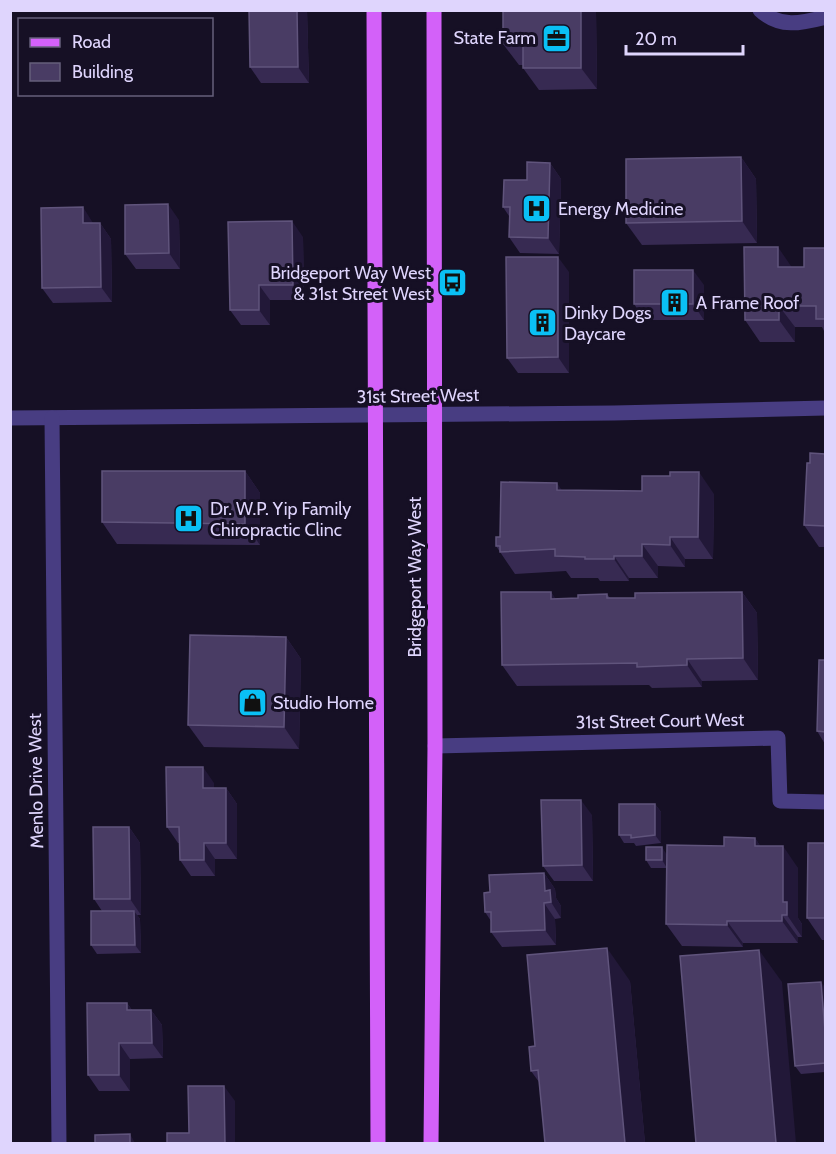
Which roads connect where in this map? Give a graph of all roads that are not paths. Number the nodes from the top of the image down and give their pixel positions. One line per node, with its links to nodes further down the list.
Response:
1 (374, 10): 7 (main road)
2 (434, 10): 6 (main road, Bridgeport Way West)
3 (760, 10): 4 (street)
4 (825, 16)
5 (825, 408): 6 (street, 31st Street West)
6 (435, 415): 7 (street, 31st Street West); 10 (main road, Bridgeport Way West)
7 (374, 416): 9 (street, 31st Street West); 13 (main road)
8 (10, 418): 9 (street, 31st Street West)
9 (52, 418): 12 (street, Menlo Drive West)
10 (435, 746): 11 (street, 31st Street Court West); 14 (main road, Bridgeport Way West)
11 (825, 802)
12 (59, 1143)
13 (378, 1143)
14 (431, 1143)

